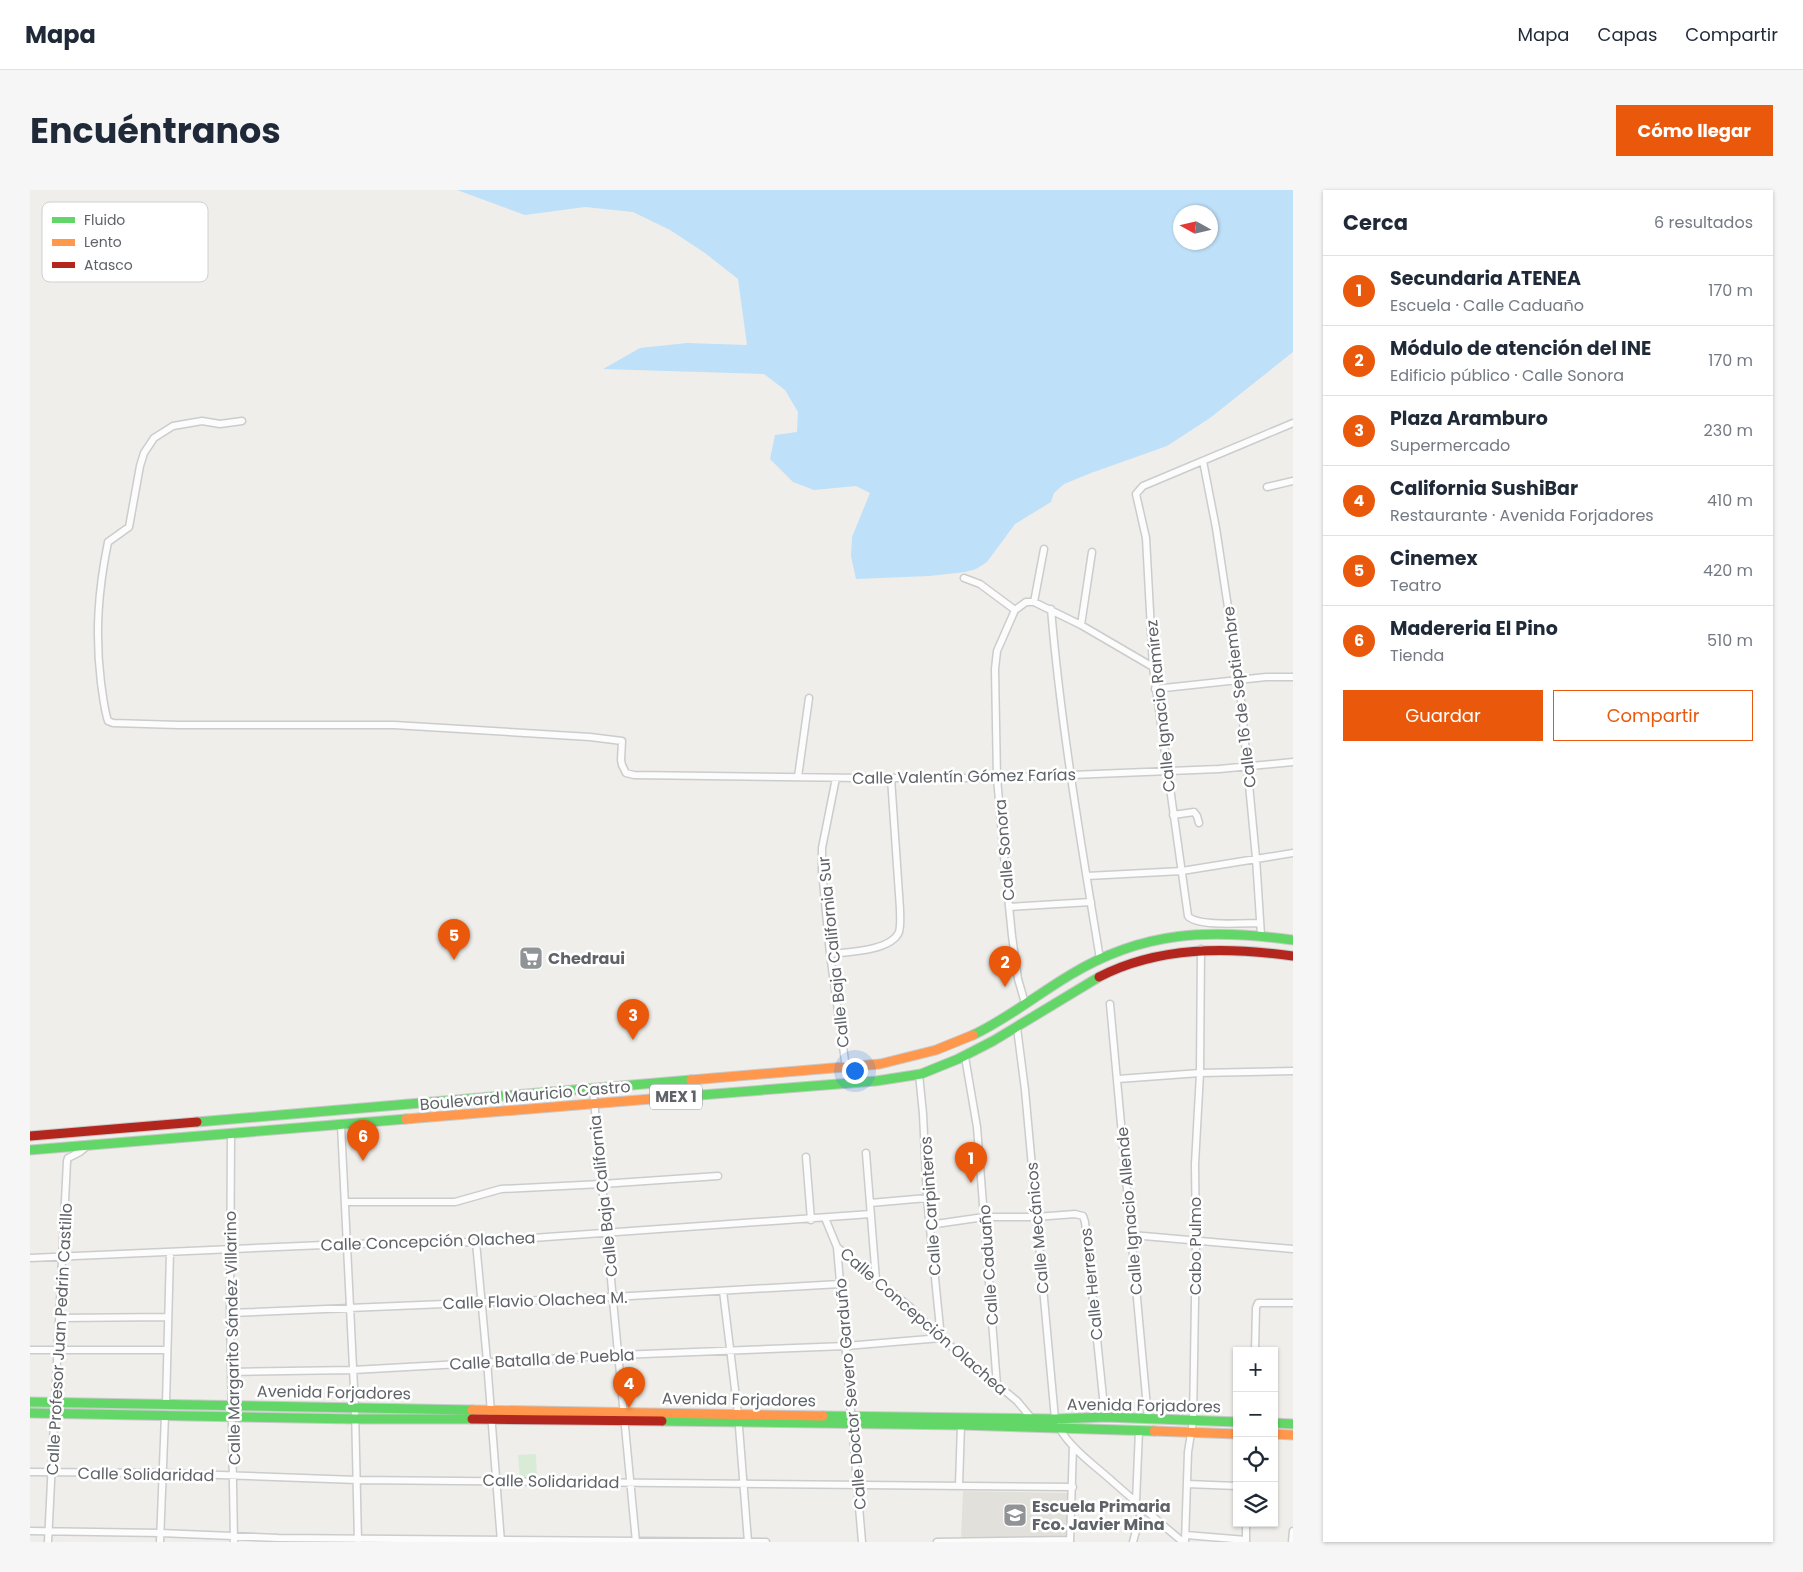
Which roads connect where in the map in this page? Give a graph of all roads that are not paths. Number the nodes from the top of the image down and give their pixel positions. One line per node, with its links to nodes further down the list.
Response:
1 (242, 421): 22 (street, Calle Valentín Gómez Farías)
2 (1293, 423): 3 (street)
3 (1203, 461): 13 (street, Calle Ignacio Ramírez); 15 (street, Calle 16 de Septiembre)
4 (1293, 481): 5 (street)
5 (1267, 487)
6 (1044, 549): 9 (street)
7 (1092, 552): 12 (street)
8 (964, 578): 11 (street)
9 (1034, 602): 10 (street); 11 (street)
10 (1051, 609): 12 (street); 21 (street)
11 (1015, 610): 25 (street, Calle Sonora)
12 (1081, 625): 13 (street)
13 (1153, 667): 16 (street, Calle Ignacio Ramírez)
14 (1293, 676): 15 (street)
15 (1239, 680): 16 (street); 19 (street, Calle 16 de Septiembre)
16 (1155, 689): 20 (street, Calle Ignacio Ramírez)
17 (809, 698): 22 (street)
18 (1293, 762): 19 (street, Calle Valentín Gómez Farías)
19 (1248, 767): 20 (street, Calle Valentín Gómez Farías); 29 (street, Calle 16 de Septiembre)
20 (1167, 772): 21 (street, Calle Valentín Gómez Farías); 26 (street, Calle Ignacio Ramírez)
21 (1071, 774): 25 (street, Calle Valentín Gómez Farías); 31 (street)
22 (798, 777): 23 (street, Calle Valentín Gómez Farías)
23 (836, 778): 24 (street, Calle Valentín Gómez Farías); 38 (street, Calle Baja California Sur)
24 (891, 778): 25 (street, Calle Valentín Gómez Farías); 38 (street)
25 (997, 778): 33 (street, Calle Sonora)
26 (1172, 815): 27 (street); 30 (street, Calle Ignacio Ramírez)
27 (1199, 823)
28 (1293, 853): 29 (street)
29 (1256, 858): 30 (street); 34 (street, Calle 16 de Septiembre)
30 (1182, 871): 31 (street); 34 (street, Calle Ignacio Ramírez)
31 (1088, 876): 32 (street)
32 (1091, 902): 33 (street); 40 (street)
33 (1009, 907): 41 (street, Calle Sonora)
34 (1260, 923): 35 (street, Calle 16 de Septiembre)
35 (1261, 936): 36 (main road, Boulevard Mauricio Castro / MEX 1); 40 (main road, Boulevard Mauricio Castro / MEX 1)
36 (1293, 940)
37 (1201, 949): 39 (main road, Boulevard Mauricio Castro / MEX 1); 43 (main road, Boulevard Mauricio Castro / MEX 1); 48 (street, Cabo Pulmo)
38 (830, 954): 45 (street, Calle Baja California Sur)
39 (1293, 956)
40 (1100, 959): 41 (main road, Boulevard Mauricio Castro / MEX 1)
41 (1025, 1003): 45 (main road, Boulevard Mauricio Castro / MEX 1)
42 (1110, 1004): 50 (street, Calle Ignacio Allende)
43 (1016, 1028): 44 (main road, Boulevard Mauricio Castro / MEX 1); 68 (street, Calle Mecánicos)
44 (964, 1057): 49 (main road, Boulevard Mauricio Castro / MEX 1); 67 (street, Calle Caduaño)
45 (846, 1068): 46 (main road, Boulevard Mauricio Castro / MEX 1)
46 (818, 1070): 51 (main road); 52 (main road, Boulevard Mauricio Castro / MEX 1)
47 (1293, 1071): 48 (street)
48 (1200, 1073): 50 (street); 74 (street, Cabo Pulmo)
49 (919, 1074): 51 (main road, Boulevard Mauricio Castro / MEX 1); 63 (street, Calle Carpinteros)
50 (1118, 1079): 73 (street, Calle Ignacio Allende)
51 (792, 1088): 53 (main road, Boulevard Mauricio Castro / MEX 1)
52 (593, 1090): 53 (street, Calle Baja California); 56 (main road, Boulevard Mauricio Castro / MEX 1)
53 (594, 1105): 54 (main road, Boulevard Mauricio Castro / MEX 1); 62 (street, Calle Baja California)
54 (341, 1125): 55 (main road, Boulevard Mauricio Castro / MEX 1); 64 (street)
55 (231, 1134): 57 (main road, Boulevard Mauricio Castro / MEX 1); 78 (street, Calle Margarito Sández Villarino)
56 (30, 1136)
57 (87, 1146): 58 (main road, Boulevard Mauricio Castro / MEX 1); 81 (street, Calle Profesor Juan Pedrin Castillo)
58 (30, 1150)
59 (866, 1153): 65 (street)
60 (806, 1157): 70 (street)
61 (718, 1176): 62 (street)
62 (602, 1184): 64 (street); 72 (street, Calle Baja California)
63 (927, 1198): 65 (street); 71 (street, Calle Carpinteros)
64 (345, 1202): 76 (street)
65 (870, 1203): 66 (street)
66 (871, 1214): 69 (street, Calle Concepción Olachea); 83 (street)
67 (984, 1217): 68 (street, Calle Herreros); 71 (street, Calle Herreros); 104 (street, Calle Caduaño)
68 (1036, 1217): 117 (street, Calle Herreros); 124 (street, Calle Mecánicos)
69 (825, 1218): 70 (street, Calle Concepción Olachea); 77 (street, Calle Concepción Olachea)
70 (811, 1220): 72 (street, Calle Concepción Olachea)
71 (929, 1225): 93 (street, Calle Carpinteros)
72 (607, 1233): 75 (street, Calle Concepción Olachea); 86 (street, Calle Baja California)
73 (1132, 1235): 74 (street); 118 (street, Calle Ignacio Allende)
74 (1196, 1241): 79 (street); 122 (street, Cabo Pulmo)
75 (476, 1242): 76 (street, Calle Concepción Olachea); 87 (street)
76 (347, 1244): 78 (street, Calle Concepción Olachea); 89 (street)
77 (837, 1246): 83 (street, Calle Concepción Olachea); 84 (street, Calle Doctor Severo Garduño)
78 (230, 1249): 80 (street, Calle Concepción Olachea); 90 (street, Calle Margarito Sández Villarino)
79 (1293, 1249)
80 (170, 1252): 81 (street, Calle Concepción Olachea); 91 (street)
81 (63, 1257): 82 (street, Calle Concepción Olachea); 92 (street, Calle Profesor Juan Pedrin Castillo)
82 (30, 1258)
83 (876, 1280): 93 (street, Calle Concepción Olachea)
84 (840, 1284): 85 (street, Calle Flavio Olachea M.); 94 (street, Calle Doctor Severo Garduño)
85 (723, 1291): 86 (street, Calle Flavio Olachea M.); 99 (street)
86 (613, 1297): 87 (street, Calle Flavio Olachea M.); 100 (street, Calle Baja California)
87 (482, 1302): 89 (street, Calle Flavio Olachea M.); 101 (street)
88 (1293, 1303): 95 (street)
89 (350, 1307): 90 (street, Calle Flavio Olachea M.); 102 (street)
90 (230, 1313): 103 (street, Calle Margarito Sández Villarino)
91 (168, 1317): 92 (street); 98 (street)
92 (60, 1318): 97 (street, Calle Profesor Juan Pedrin Castillo)
93 (941, 1338): 94 (street, Calle Batalla de Puebla); 104 (street, Calle Concepción Olachea)
94 (846, 1346): 99 (street, Calle Batalla de Puebla); 121 (street, Calle Doctor Severo Garduño)
95 (1254, 1347)
96 (30, 1350): 97 (street)
97 (58, 1350): 98 (street); 106 (street, Calle Profesor Juan Pedrin Castillo)
98 (167, 1350): 107 (street)
99 (731, 1351): 100 (street, Calle Batalla de Puebla); 116 (street)
100 (619, 1355): 101 (street, Calle Batalla de Puebla); 115 (street, Calle Baja California)
101 (487, 1361): 102 (street, Calle Batalla de Puebla); 112 (street)
102 (353, 1370): 103 (street, Calle Batalla de Puebla); 109 (street)
103 (231, 1372): 108 (street, Calle Margarito Sández Villarino)
104 (997, 1385): 120 (street, Calle Concepción Olachea)
105 (30, 1402): 106 (main road, Avenida Forjadores)
106 (56, 1402): 107 (main road, Avenida Forjadores); 111 (street, Calle Profesor Juan Pedrin Castillo)
107 (166, 1404): 108 (main road, Avenida Forjadores)
108 (232, 1405): 109 (main road, Avenida Forjadores); 114 (street, Calle Margarito Sández Villarino)
109 (355, 1408): 112 (main road, Avenida Forjadores); 119 (street)
110 (30, 1413): 111 (main road, Avenida Forjadores)
111 (55, 1413): 113 (main road, Avenida Forjadores); 135 (street, Calle Profesor Juan Pedrin Castillo)
112 (490, 1415): 115 (main road, Avenida Forjadores); 119 (main road, Avenida Forjadores); 139 (street)
113 (165, 1416): 114 (main road, Avenida Forjadores); 136 (street)
114 (231, 1416): 119 (main road, Avenida Forjadores); 137 (street, Calle Margarito Sández Villarino)
115 (625, 1416): 116 (main road, Avenida Forjadores); 140 (street, Calle Baja California)
116 (738, 1418): 121 (main road, Avenida Forjadores); 141 (street)
117 (1105, 1418): 118 (main road, Avenida Forjadores); 124 (main road, Avenida Forjadores)
118 (1148, 1418): 122 (main road, Avenida Forjadores)
119 (355, 1419): 138 (street)
120 (1032, 1419): 121 (main road, Avenida Forjadores); 124 (main road, Avenida Forjadores)
121 (852, 1420): 127 (main road, Avenida Forjadores); 142 (street, Calle Doctor Severo Garduño)
122 (1193, 1421): 123 (main road, Avenida Forjadores); 129 (street, Cabo Pulmo)
123 (1233, 1422)
124 (1056, 1423): 127 (main road, Avenida Forjadores); 128 (main road, Avenida Forjadores); 133 (street)
125 (1278, 1423): 126 (main road)
126 (1293, 1424)
127 (961, 1425): 144 (street)
128 (1139, 1430): 129 (main road, Avenida Forjadores); 147 (street)
129 (1191, 1432): 130 (main road, Avenida Forjadores); 143 (street, Cabo Pulmo)
130 (1233, 1434)
131 (1278, 1434): 132 (main road)
132 (1293, 1435)
133 (1073, 1446): 146 (street); 147 (street)
134 (30, 1472): 135 (street, Calle Solidaridad)
135 (53, 1473): 136 (street, Calle Solidaridad); 151 (street, Calle Profesor Juan Pedrin Castillo)
136 (163, 1473): 137 (street, Calle Solidaridad); 153 (street)
137 (234, 1475): 138 (street, Calle Solidaridad); 154 (street, Calle Margarito Sández Villarino)
138 (357, 1480): 139 (street, Calle Solidaridad); 156 (street)
139 (495, 1480): 140 (street, Calle Solidaridad); 157 (street)
140 (631, 1482): 141 (street, Calle Solidaridad); 162 (street, Calle Baja California)
141 (743, 1484): 142 (street, Calle Solidaridad); 163 (street)
142 (857, 1484): 144 (street, Calle Solidaridad); 165 (street, Calle Doctor Severo Garduño)
143 (1187, 1484): 145 (street); 155 (street, Cabo Pulmo)
144 (959, 1485): 146 (street, Calle Solidaridad)
145 (1233, 1486)
146 (1073, 1487): 158 (street)
147 (1136, 1502): 148 (street)
148 (1142, 1509): 155 (street); 167 (street)
149 (1246, 1527): 159 (street)
150 (30, 1531): 151 (street)
151 (49, 1531): 153 (street); 160 (street, Calle Profesor Juan Pedrin Castillo)
152 (1293, 1532): 168 (street)
153 (160, 1533): 154 (street); 161 (street)
154 (234, 1539): 156 (street)
155 (1185, 1540): 159 (street)
156 (358, 1541): 157 (street)
157 (500, 1541): 162 (street)
158 (1070, 1541): 166 (street)
159 (1246, 1541)
160 (48, 1542)
161 (160, 1542)
162 (636, 1542): 163 (street)
163 (748, 1542): 164 (street)
164 (766, 1542)
165 (862, 1542)
166 (937, 1542)
167 (1133, 1542)
168 (1292, 1542)

